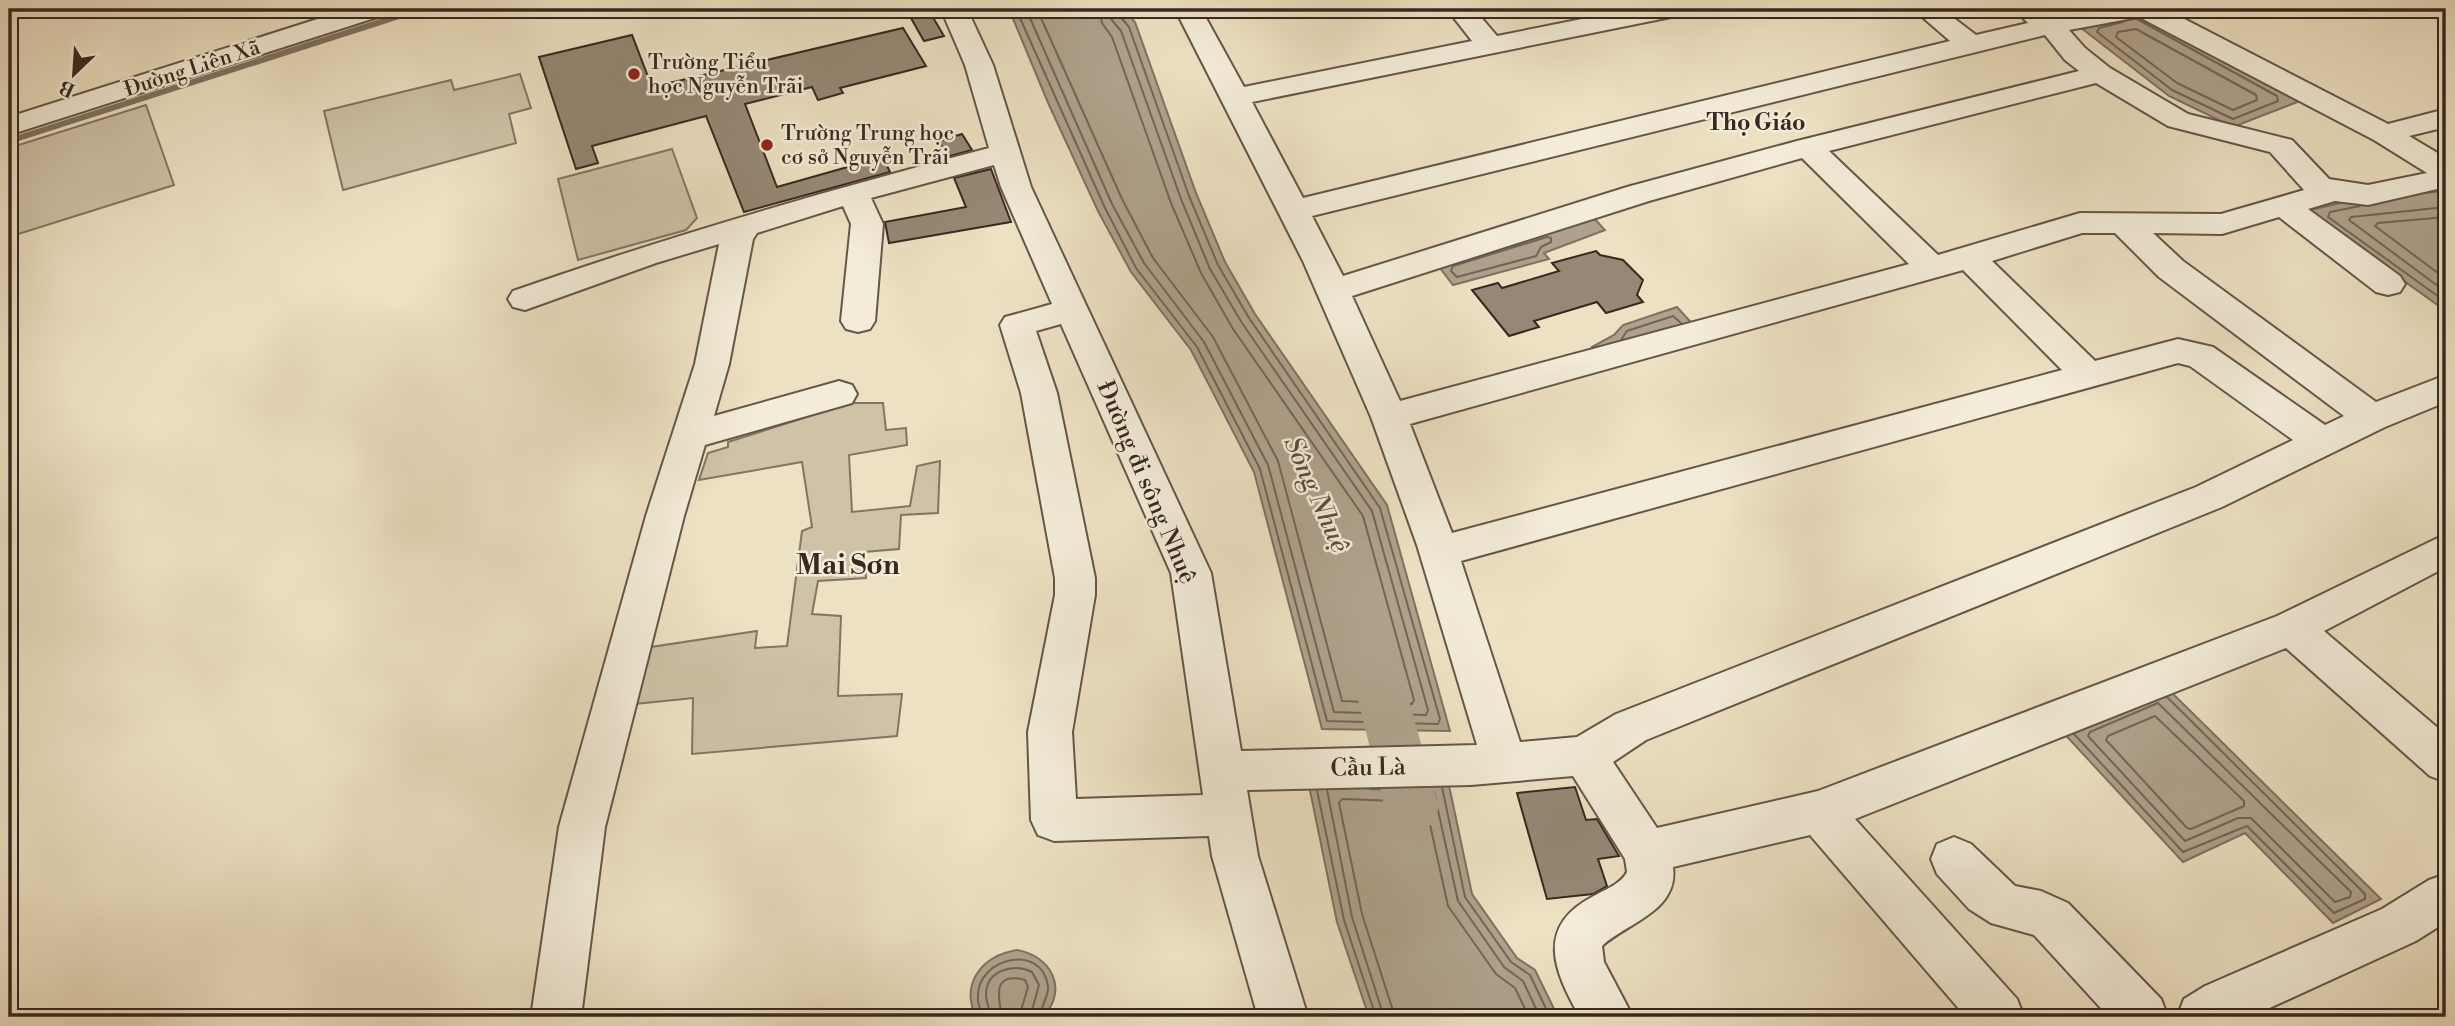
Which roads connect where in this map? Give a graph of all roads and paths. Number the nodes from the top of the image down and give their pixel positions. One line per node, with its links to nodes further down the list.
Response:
1 (375, 9): 17 (street, Đường Liên Xã)
2 (954, 9): 21 (street, Đường đi sông Nhuệ)
3 (1188, 9): 14 (street)
4 (1460, 9): 11 (street)
5 (1671, 9): 11 (street)
6 (1926, 9): 12 (street)
7 (2024, 9): 10 (street)
8 (2138, 9): 10 (street)
9 (2145, 9): 18 (street)
10 (2051, 25): 12 (street); 13 (street)
11 (1490, 45): 14 (street)
12 (1971, 45): 27 (street)
13 (2100, 74): 19 (street); 24 (street)
14 (1236, 97): 27 (street)
15 (146, 105): 20 (street)
16 (2446, 118): 18 (street)
17 (9, 126)
18 (2384, 134): 22 (street)
19 (1808, 147): 31 (street); 33 (street)
20 (9, 148)
21 (1004, 153): 25 (street); 35 (street, Đường đi sông Nhuệ)
22 (2446, 171)
23 (2446, 178): 24 (street)
24 (2334, 191): 26 (street)
25 (853, 194): 29 (street); 36 (street)
26 (2284, 206): 28 (street); 32 (street)
27 (1296, 210): 33 (street)
28 (2125, 225): 30 (street); 41 (street)
29 (746, 226): 34 (street); 42 (street)
30 (1969, 257): 31 (street); 37 (street)
31 (1932, 268): 40 (street)
32 (2388, 284)
33 (1333, 291): 40 (street)
34 (525, 299)
35 (1072, 310): 50 (street, Đường đi sông Nhuệ); 52 (street)
36 (858, 321)
37 (2088, 375): 43 (street); 45 (street)
38 (2446, 388): 41 (street)
39 (839, 394): 42 (street)
40 (1389, 417): 45 (street)
41 (2372, 418): 43 (street)
42 (690, 436): 56 (street)
43 (2322, 442): 47 (street)
44 (2446, 549): 46 (street)
45 (1439, 552): 49 (street)
46 (2292, 628): 48 (street); 51 (street)
47 (1584, 756): 49 (street, Cầu Là); 53 (street)
48 (2446, 762)
49 (1488, 764): 50 (street, Cầu Là)
50 (1222, 771): 52 (street, Đường đi sông Nhuệ)
51 (1819, 812): 53 (street); 59 (street)
52 (1228, 815): 57 (street, Đường đi sông Nhuệ)
53 (1646, 852): 58 (street)
54 (1954, 859): 60 (street)
55 (2446, 896): 61 (street)
56 (556, 1017)
57 (1283, 1017)
58 (1608, 1017)
59 (1999, 1017)
60 (2143, 1017)
61 (2202, 1017)

